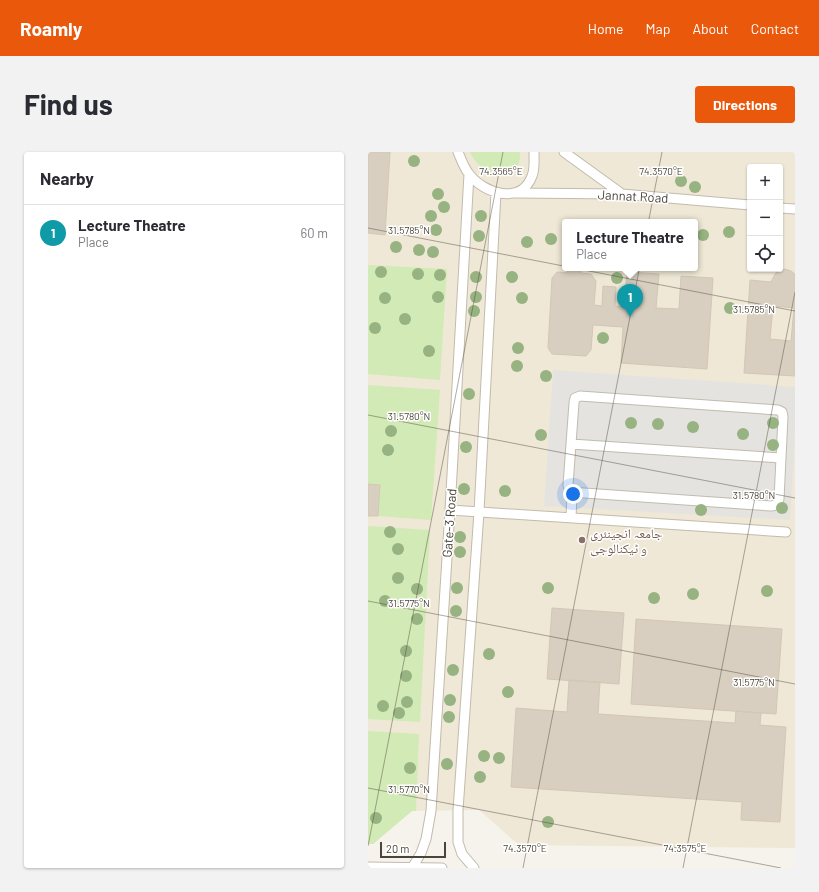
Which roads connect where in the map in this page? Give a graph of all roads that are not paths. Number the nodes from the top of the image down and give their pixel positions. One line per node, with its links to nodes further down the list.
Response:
1 (458, 152): 4 (lane)
2 (534, 152): 6 (lane)
3 (564, 152): 7 (lane)
4 (468, 174): 5 (lane); 14 (lane, Gate-3 Road)
5 (496, 193): 6 (lane, Jannat Road); 15 (lane)
6 (516, 193): 7 (lane, Jannat Road)
7 (622, 194): 8 (lane, Jannat Road)
8 (747, 205)
9 (783, 208): 10 (lane)
10 (795, 209)
11 (571, 444): 12 (lane); 12 (lane); 13 (lane)
12 (781, 458): 13 (lane)
13 (572, 493): 16 (lane)
14 (450, 510): 15 (lane); 19 (lane, Gate-3 Road)
15 (479, 512): 16 (lane); 21 (lane)
16 (571, 518): 17 (lane)
17 (786, 532)
18 (368, 867): 19 (lane)
19 (412, 868): 20 (lane)
20 (442, 868)
21 (474, 868)

